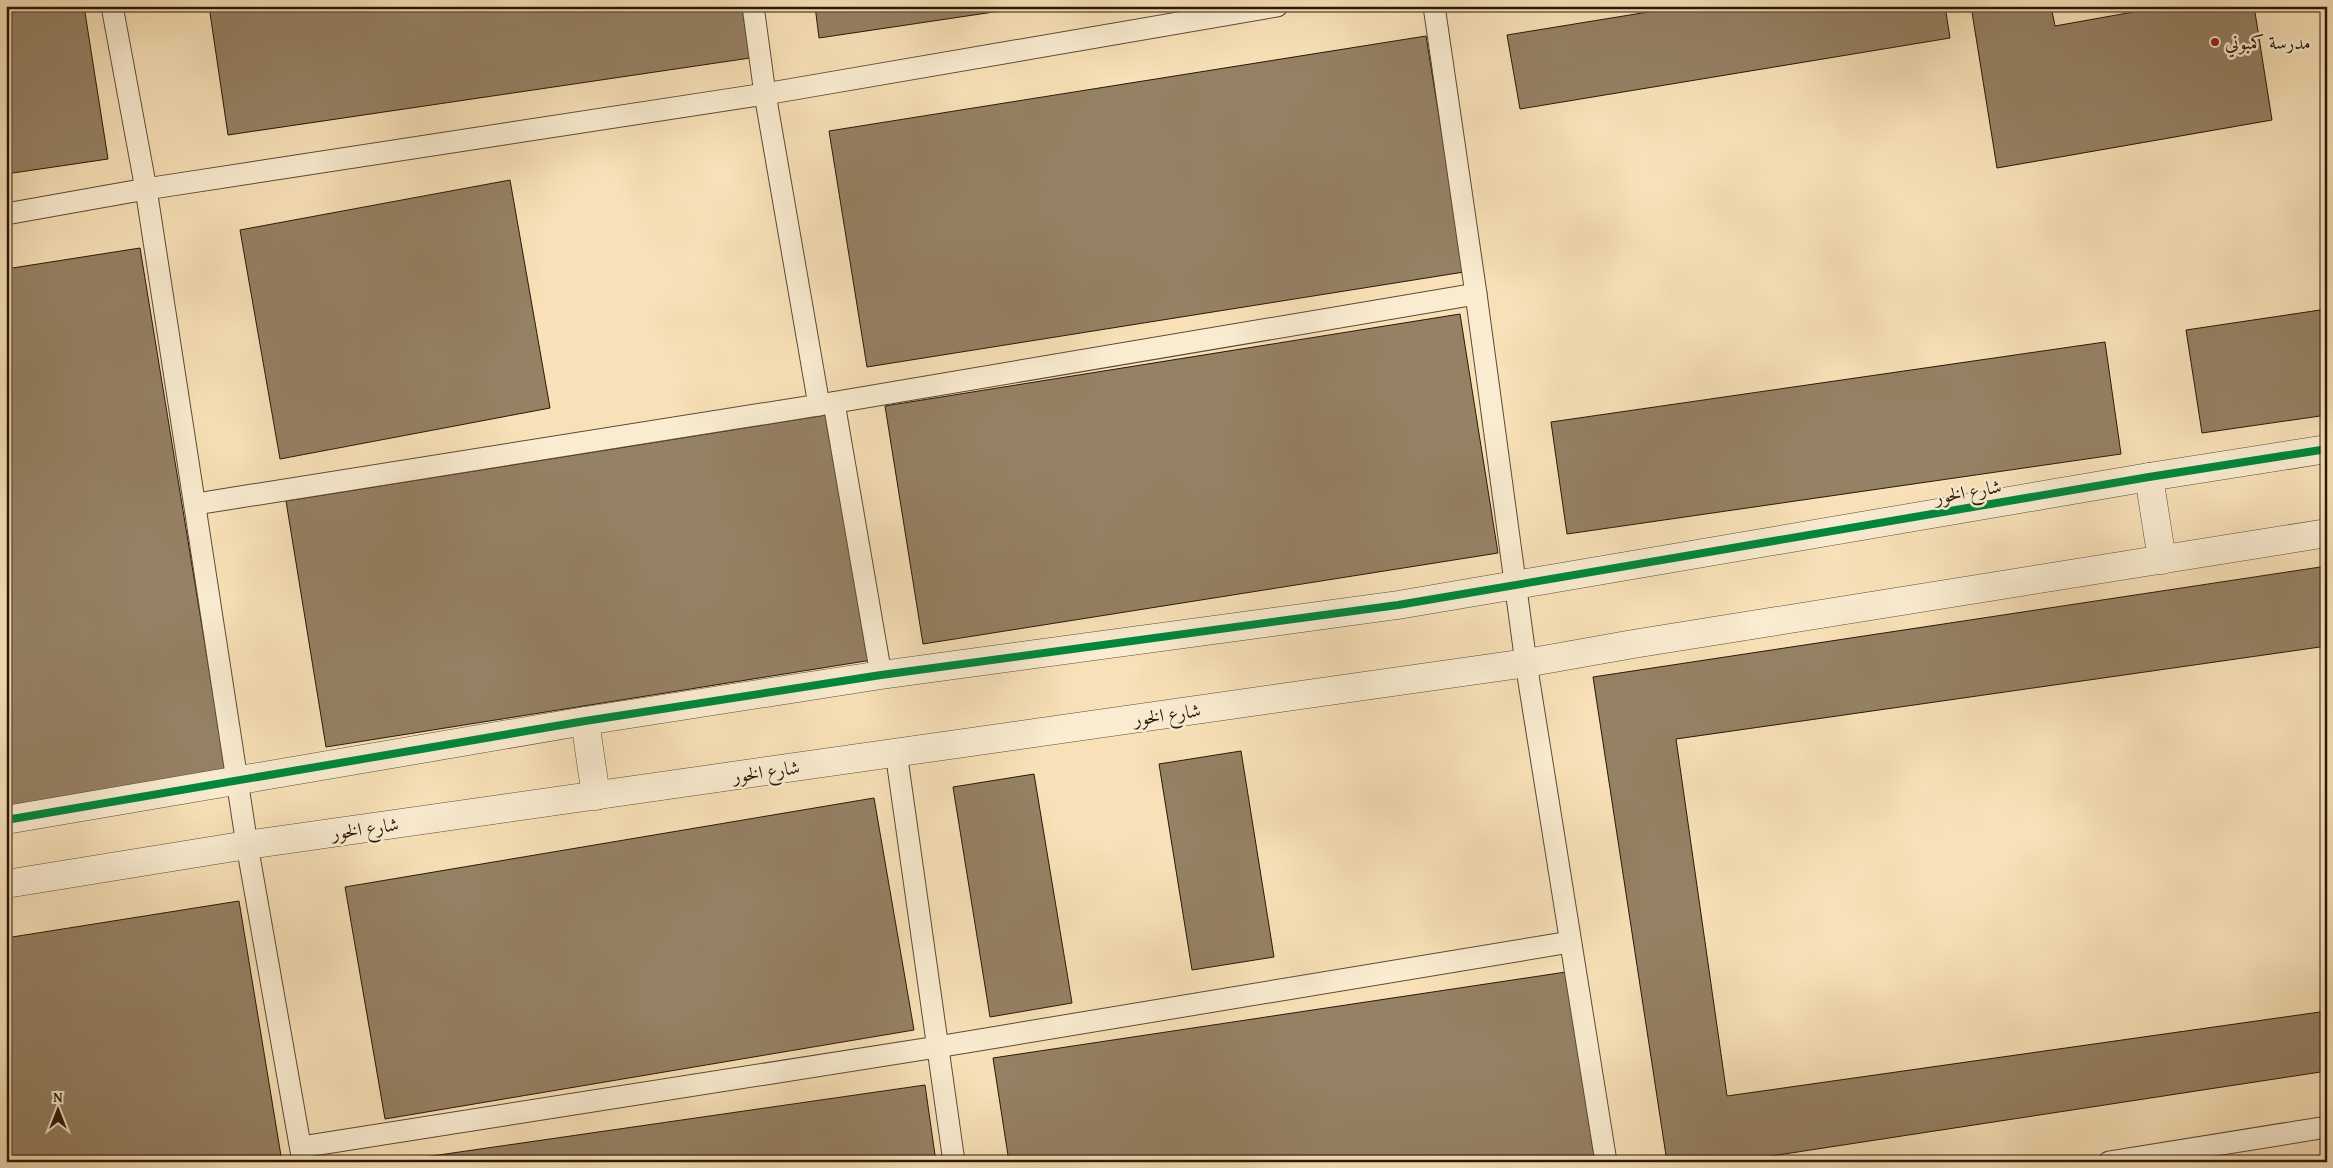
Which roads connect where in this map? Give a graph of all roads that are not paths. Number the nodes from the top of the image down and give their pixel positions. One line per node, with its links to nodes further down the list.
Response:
1 (112, 6): 6 (lane)
2 (753, 6): 5 (lane)
3 (1277, 6): 5 (lane)
4 (1434, 6): 8 (lane)
5 (765, 94): 6 (lane); 9 (lane)
6 (146, 189): 7 (lane); 12 (lane)
7 (6, 214)
8 (1476, 294): 9 (lane); 15 (lane)
9 (827, 404): 12 (lane); 17 (lane)
10 (2327, 449): 11 (street, شارع الخور)
11 (2149, 476): 14 (street); 15 (street, شارع الخور)
12 (196, 504): 20 (lane)
13 (2327, 533): 14 (street)
14 (2162, 560): 16 (street, شارع الخور)
15 (1515, 585): 16 (lane); 17 (street, شارع الخور)
16 (1526, 663): 19 (street, شارع الخور); 25 (lane)
17 (882, 676): 18 (street, شارع الخور)
18 (584, 721): 20 (street, شارع الخور); 21 (street)
19 (896, 752): 21 (street, شارع الخور); 26 (lane)
20 (237, 779): 22 (street, شارع الخور); 23 (lane)
21 (596, 796): 23 (street, شارع الخور)
22 (6, 820)
23 (248, 845): 24 (street, شارع الخور); 28 (lane)
24 (6, 884)
25 (1570, 942): 26 (lane); 30 (lane)
26 (937, 1047): 28 (lane); 29 (lane)
27 (2327, 1127): 31 (lane)
28 (302, 1154)
29 (954, 1162)
30 (1606, 1162)
31 (2109, 1162)

